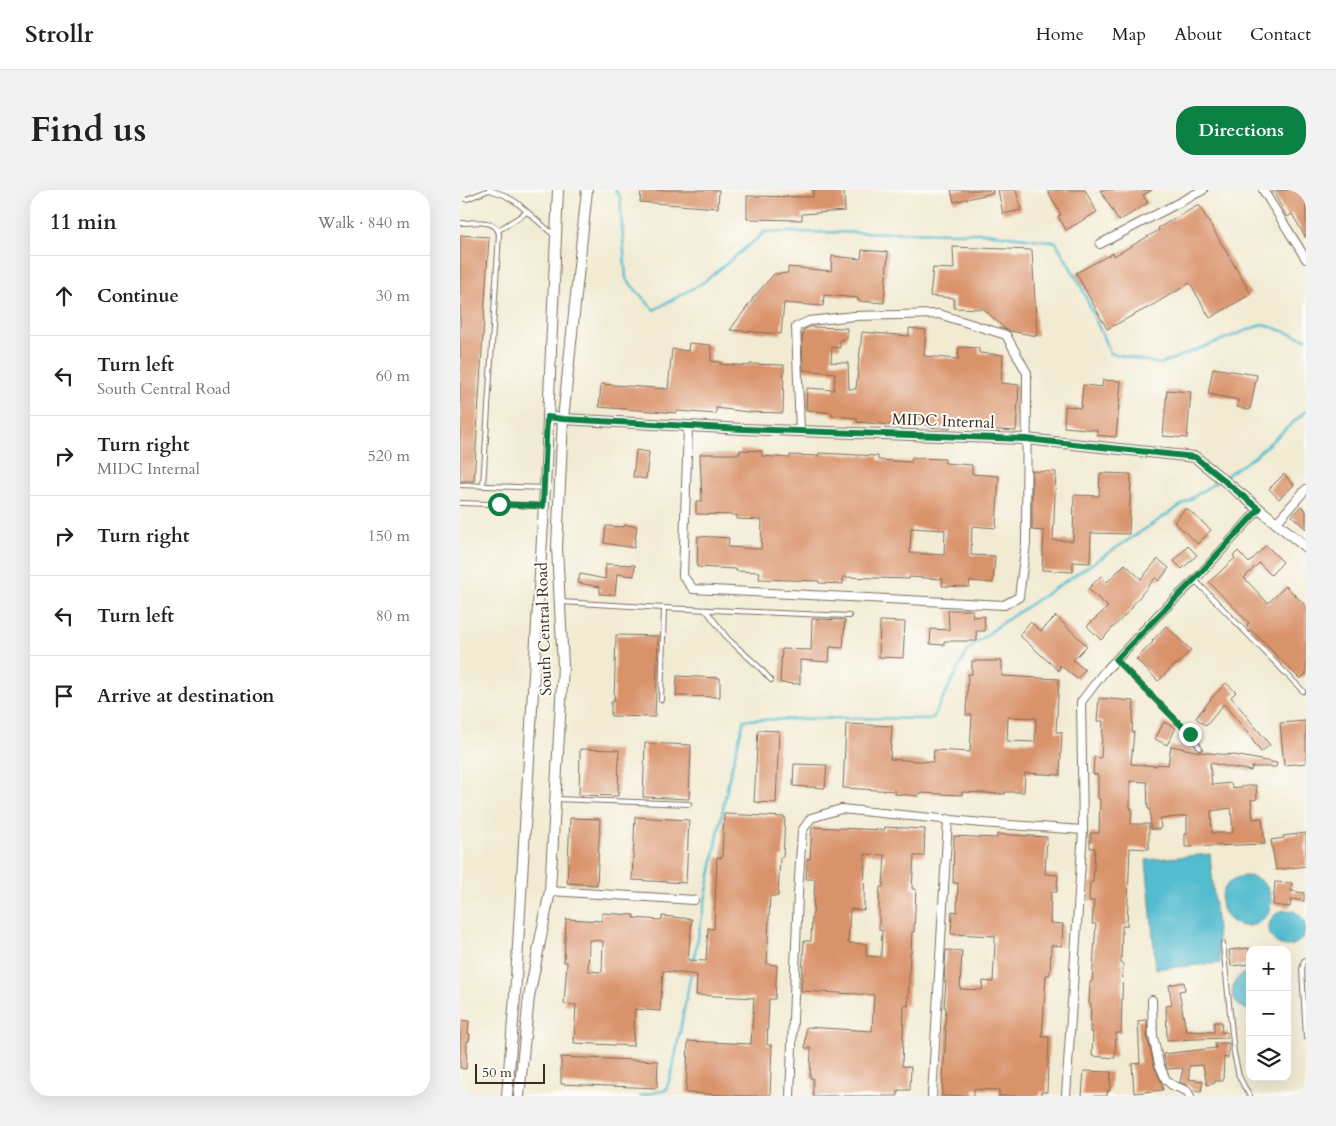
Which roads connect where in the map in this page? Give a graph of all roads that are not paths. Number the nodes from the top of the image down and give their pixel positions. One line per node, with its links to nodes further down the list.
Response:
1 (489, 190): 6 (lane); 7 (lane)
2 (558, 190): 10 (main road, South Central Road)
3 (588, 190): 14 (main road, South Central Road)
4 (1203, 190): 11 (street)
5 (1263, 190): 12 (street)
6 (460, 198)
7 (527, 212): 9 (lane); 10 (lane)
8 (460, 223): 9 (lane)
9 (499, 230): 19 (lane)
10 (556, 237): 13 (main road, South Central Road)
11 (1100, 244)
12 (1306, 259)
13 (547, 417): 14 (main road, MIDC Internal); 20 (main road, South Central Road)
14 (563, 419): 15 (main road, MIDC Internal); 28 (main road, South Central Road)
15 (688, 426): 16 (main road, MIDC Internal); 17 (street)
16 (800, 431): 17 (main road, MIDC Internal); 17 (street)
17 (1026, 439): 24 (main road, MIDC Internal)
18 (460, 485): 19 (lane)
19 (483, 486): 20 (lane)
20 (545, 488): 23 (main road, South Central Road)
21 (1306, 489): 25 (street)
22 (460, 503): 23 (lane)
23 (543, 506): 47 (main road, South Central Road)
24 (1259, 509): 25 (main road, MIDC Internal); 27 (street)
25 (1276, 523): 26 (main road, MIDC Internal)
26 (1306, 546)
27 (1194, 580): 32 (street); 34 (lane)
28 (560, 602): 29 (lane); 37 (main road, South Central Road)
29 (664, 608): 30 (lane); 35 (lane)
30 (706, 610): 31 (lane); 33 (lane)
31 (849, 616)
32 (1116, 660): 36 (lane); 40 (street)
33 (771, 680)
34 (1303, 691)
35 (661, 700)
36 (1200, 748)
37 (555, 799): 38 (lane); 41 (main road, South Central Road)
38 (689, 804)
39 (948, 820): 40 (street); 49 (street); 50 (street)
40 (1083, 830): 51 (street)
41 (550, 891): 42 (street); 48 (main road, South Central Road)
42 (694, 900)
43 (1223, 944): 53 (lane)
44 (1306, 960): 46 (lane)
45 (1152, 1000): 52 (street)
46 (1306, 1037)
47 (506, 1096)
48 (518, 1096)
49 (790, 1096)
50 (932, 1096)
51 (1066, 1096)
52 (1190, 1096)
53 (1250, 1096)

